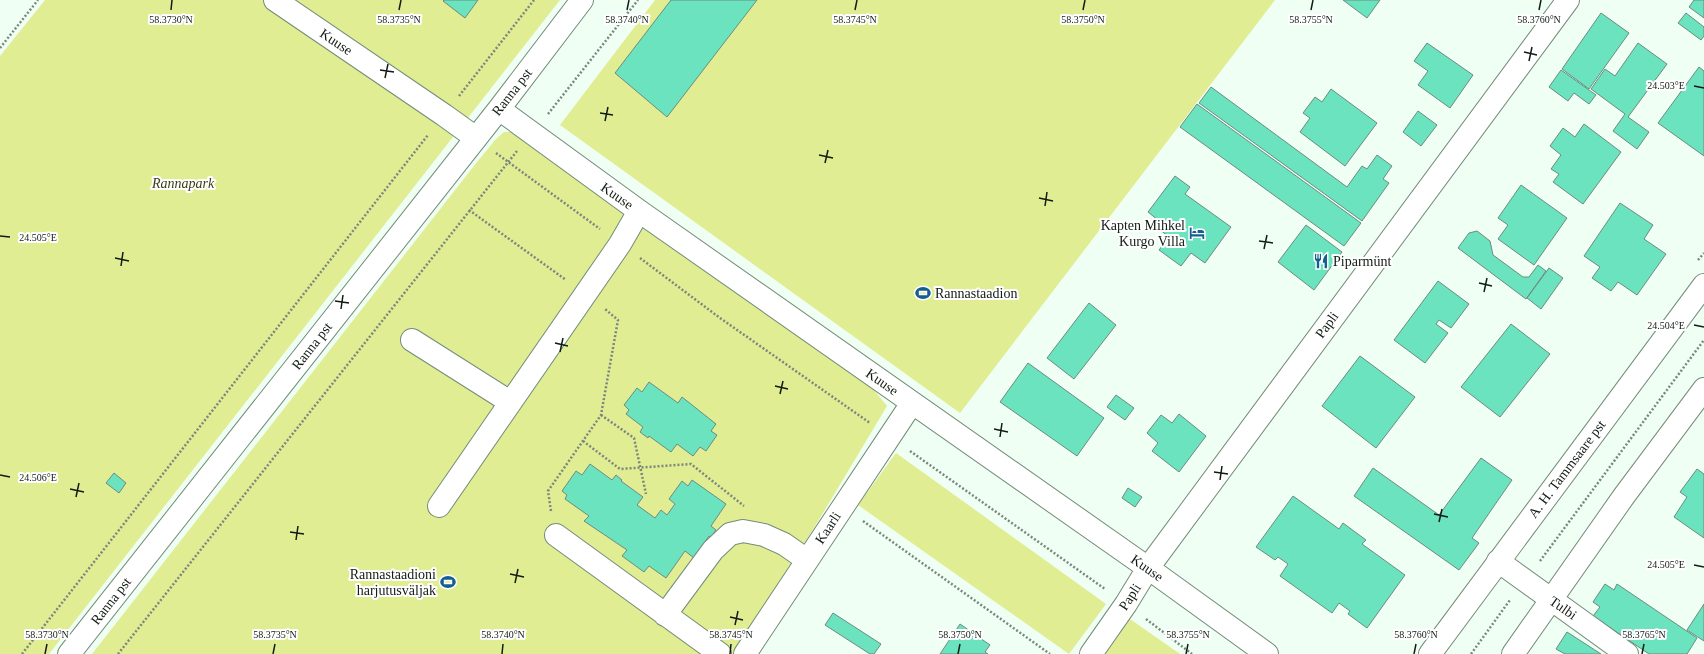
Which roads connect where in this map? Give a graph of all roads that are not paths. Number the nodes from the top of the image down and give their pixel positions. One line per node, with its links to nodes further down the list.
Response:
1 (275, 0): 5 (street, Kuuse)
2 (582, 0): 4 (street, Ranna pst)
3 (1568, 0): 16 (street, Papli)
4 (499, 109): 5 (street, Ranna pst); 6 (street, Kuuse)
5 (476, 138): 19 (street, Ranna pst)
6 (639, 211): 10 (street); 11 (street, Kuuse)
7 (1704, 285): 15 (street, A. H. Tammsaare pst)
8 (412, 340): 10 (street)
9 (1704, 389): 17 (street)
10 (510, 402): 12 (street)
11 (912, 403): 14 (street, Kaarli); 16 (street, Kuuse)
12 (439, 506)
13 (556, 535): 18 (street)
14 (807, 560): 18 (street); 21 (street, Kaarli)
15 (1498, 561): 17 (street, Tulbi); 24 (street, A. H. Tammsaare pst)
16 (1148, 568): 22 (street, Papli); 23 (street, Kuuse)
17 (1551, 600): 25 (street); 26 (street, Tulbi)
18 (665, 615): 20 (street)
19 (69, 654)
20 (720, 654)
21 (746, 654)
22 (1091, 654)
23 (1267, 654)
24 (1430, 654)
25 (1513, 654)
26 (1627, 654)

